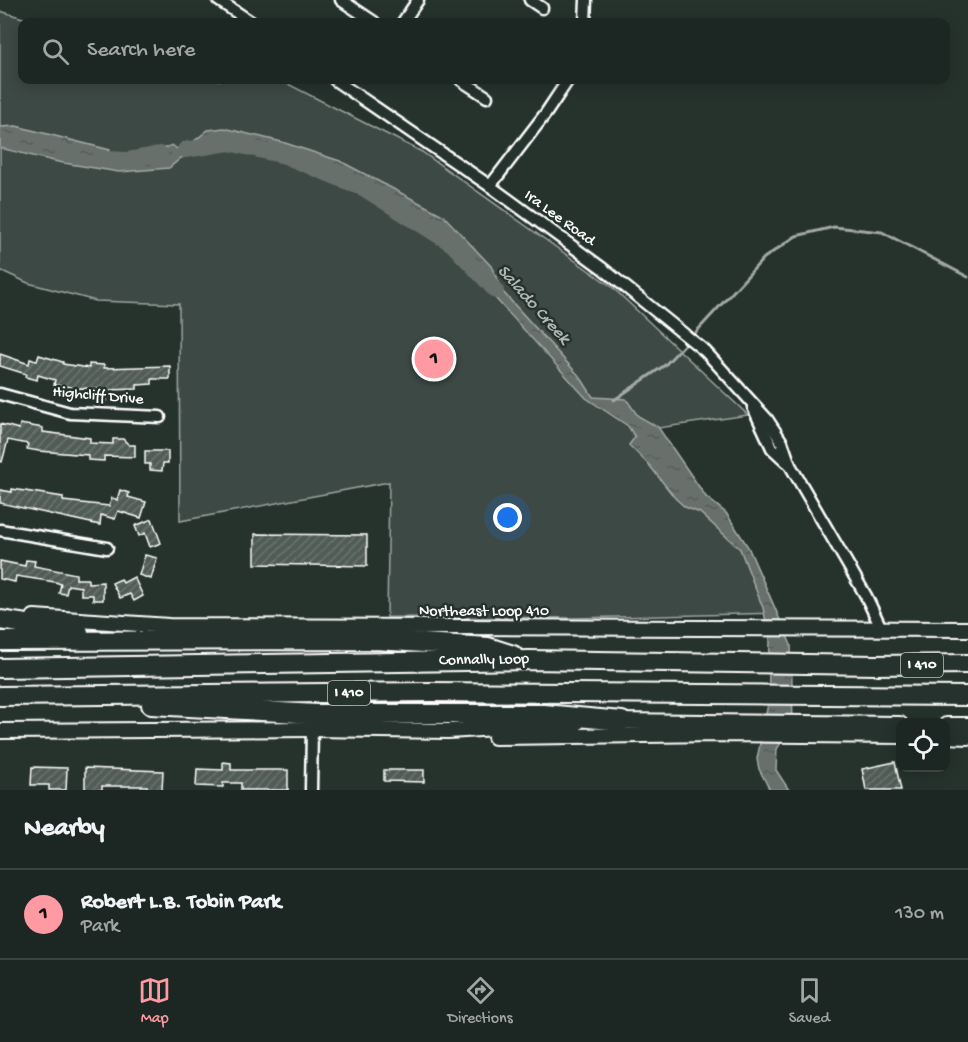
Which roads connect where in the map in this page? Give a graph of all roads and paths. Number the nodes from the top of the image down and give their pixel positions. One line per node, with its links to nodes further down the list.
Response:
1 (218, 0): 7 (street)
2 (340, 0): 8 (street)
3 (418, 0): 9 (street)
4 (530, 0): 6 (street)
5 (586, 0): 10 (street)
6 (542, 8)
7 (245, 18)
8 (368, 18)
9 (406, 18)
10 (585, 18)
11 (341, 84): 15 (street, Ira Lee Road)
12 (467, 84): 14 (street)
13 (565, 84): 15 (street)
14 (487, 97)
15 (490, 186): 22 (street, Ira Lee Road)
16 (0, 394): 17 (street, Highcliff Drive)
17 (160, 417)
18 (0, 530): 19 (street)
19 (107, 548)
20 (0, 614): 22 (main road, Northeast Loop 410)
21 (0, 620): 25 (highway)
22 (881, 628): 23 (main road, Northeast Loop 410)
23 (968, 629)
24 (0, 641): 25 (highway)
25 (194, 641): 26 (highway)
26 (529, 660): 27 (highway, Connally Loop / I 410); 28 (highway, Connally Loop / I 410)
27 (968, 664)
28 (0, 668)
29 (0, 696): 30 (highway, Connally Loop / I 410)
30 (60, 696): 31 (highway, Connally Loop / I 410); 32 (highway)
31 (968, 696)
32 (622, 721): 33 (main road); 38 (main road)
33 (896, 724)
34 (950, 725): 35 (main road)
35 (968, 725)
36 (312, 729): 37 (main road); 38 (main road); 42 (street)
37 (0, 731)
38 (420, 731): 39 (main road)
39 (896, 736)
40 (950, 736): 41 (main road)
41 (968, 737)
42 (310, 790)

